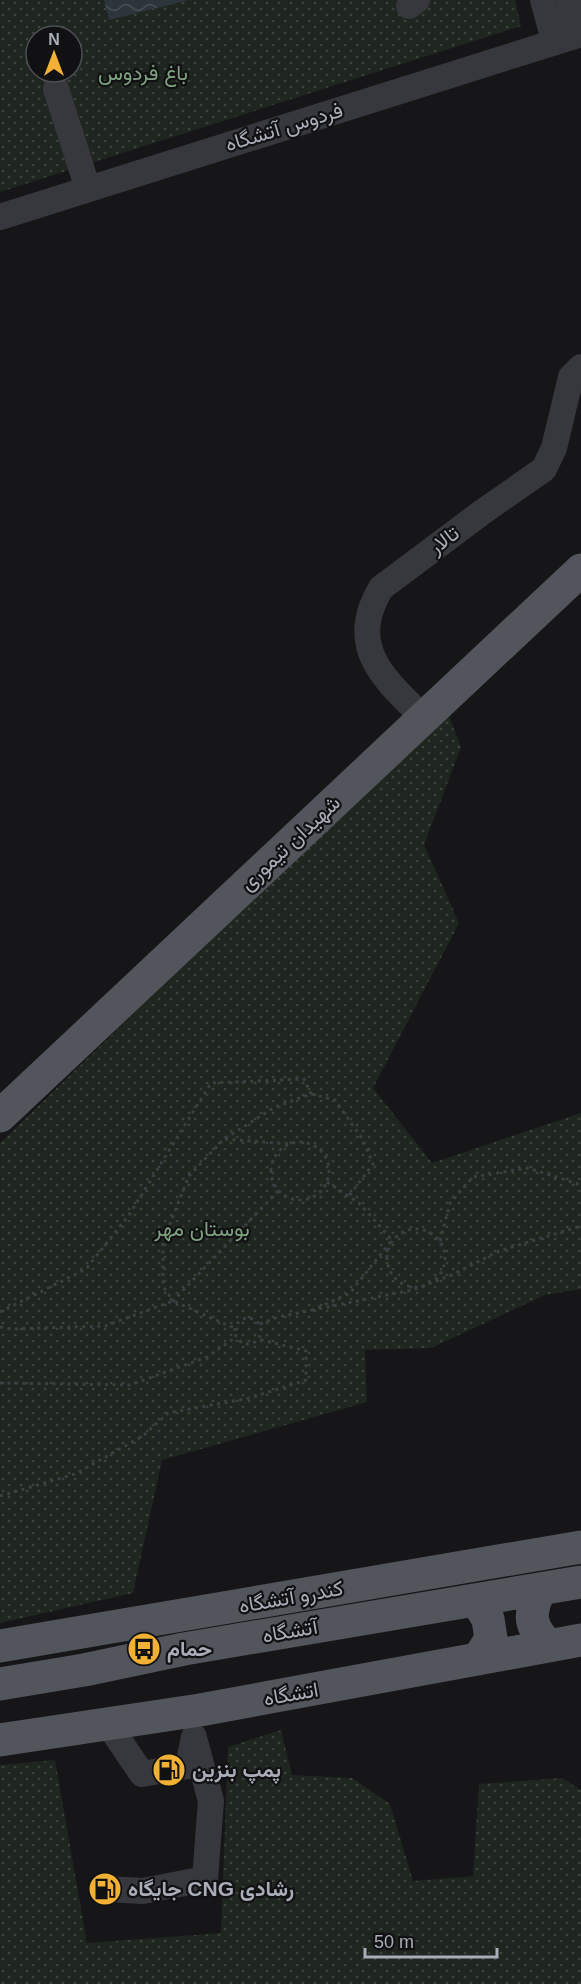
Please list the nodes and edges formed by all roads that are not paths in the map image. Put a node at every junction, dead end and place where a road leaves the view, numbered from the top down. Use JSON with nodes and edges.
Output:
{"nodes":[{"id":1,"x":543,"y":0,"type":"edge"},
{"id":2,"x":570,"y":0,"type":"edge"},
{"id":3,"x":575,"y":36,"type":"edge"},
{"id":4,"x":56,"y":89,"type":"dead end"},
{"id":5,"x":88,"y":189,"type":"junction"},
{"id":6,"x":0,"y":217,"type":"edge"},
{"id":7,"x":581,"y":367,"type":"edge"},
{"id":8,"x":581,"y":570,"type":"edge"},
{"id":9,"x":424,"y":718,"type":"junction"},
{"id":10,"x":0,"y":1116,"type":"edge"},
{"id":11,"x":581,"y":1547,"type":"edge"},
{"id":12,"x":581,"y":1582,"type":"edge"},
{"id":13,"x":540,"y":1589,"type":"junction"},
{"id":14,"x":476,"y":1600,"type":"junction"},
{"id":15,"x":175,"y":1617,"type":"junction"},
{"id":16,"x":281,"y":1633,"type":"junction"},
{"id":17,"x":581,"y":1640,"type":"edge"},
{"id":18,"x":0,"y":1646,"type":"edge"},
{"id":19,"x":549,"y":1646,"type":"junction"},
{"id":20,"x":478,"y":1659,"type":"junction"},
{"id":21,"x":0,"y":1664,"type":"edge"},
{"id":22,"x":84,"y":1670,"type":"junction"},
{"id":23,"x":0,"y":1684,"type":"edge"},
{"id":24,"x":108,"y":1724,"type":"junction"},
{"id":25,"x":197,"y":1724,"type":"junction"},
{"id":26,"x":0,"y":1740,"type":"edge"},
{"id":27,"x":105,"y":1889,"type":"dead end"}],
"edges":[{"from":1,"to":3,"type":"street"},
{"from":2,"to":3,"type":"street"},
{"from":3,"to":5,"type":"street","name":"فردوس آتشگاه"},
{"from":4,"to":5,"type":"street"},
{"from":5,"to":6,"type":"street","name":"فردوس آتشگاه"},
{"from":7,"to":9,"type":"street","name":"تالار"},
{"from":8,"to":9,"type":"main road","name":"شهیدان تیموری"},
{"from":9,"to":10,"type":"main road","name":"شهیدان تیموری"},
{"from":11,"to":15,"type":"main road","name":"کندرو آتشگاه"},
{"from":12,"to":13,"type":"main road","name":"آتشگاه"},
{"from":13,"to":14,"type":"main road","name":"آتشگاه"},
{"from":13,"to":19,"type":"main road"},
{"from":14,"to":16,"type":"main road","name":"آتشگاه"},
{"from":14,"to":20,"type":"main road"},
{"from":15,"to":16,"type":"main road"},
{"from":15,"to":18,"type":"main road","name":"کندرو آتشگاه"},
{"from":16,"to":22,"type":"main road","name":"آتشگاه"},
{"from":17,"to":19,"type":"main road","name":"اتشگاه"},
{"from":19,"to":20,"type":"main road","name":"اتشگاه"},
{"from":20,"to":25,"type":"main road","name":"اتشگاه"},
{"from":21,"to":22,"type":"main road"},
{"from":22,"to":23,"type":"main road","name":"آتشگاه"},
{"from":24,"to":25,"type":"main road","name":"اتشگاه"},
{"from":24,"to":25,"type":"street"},
{"from":24,"to":26,"type":"main road","name":"اتشگاه"},
{"from":25,"to":27,"type":"street"}]}
